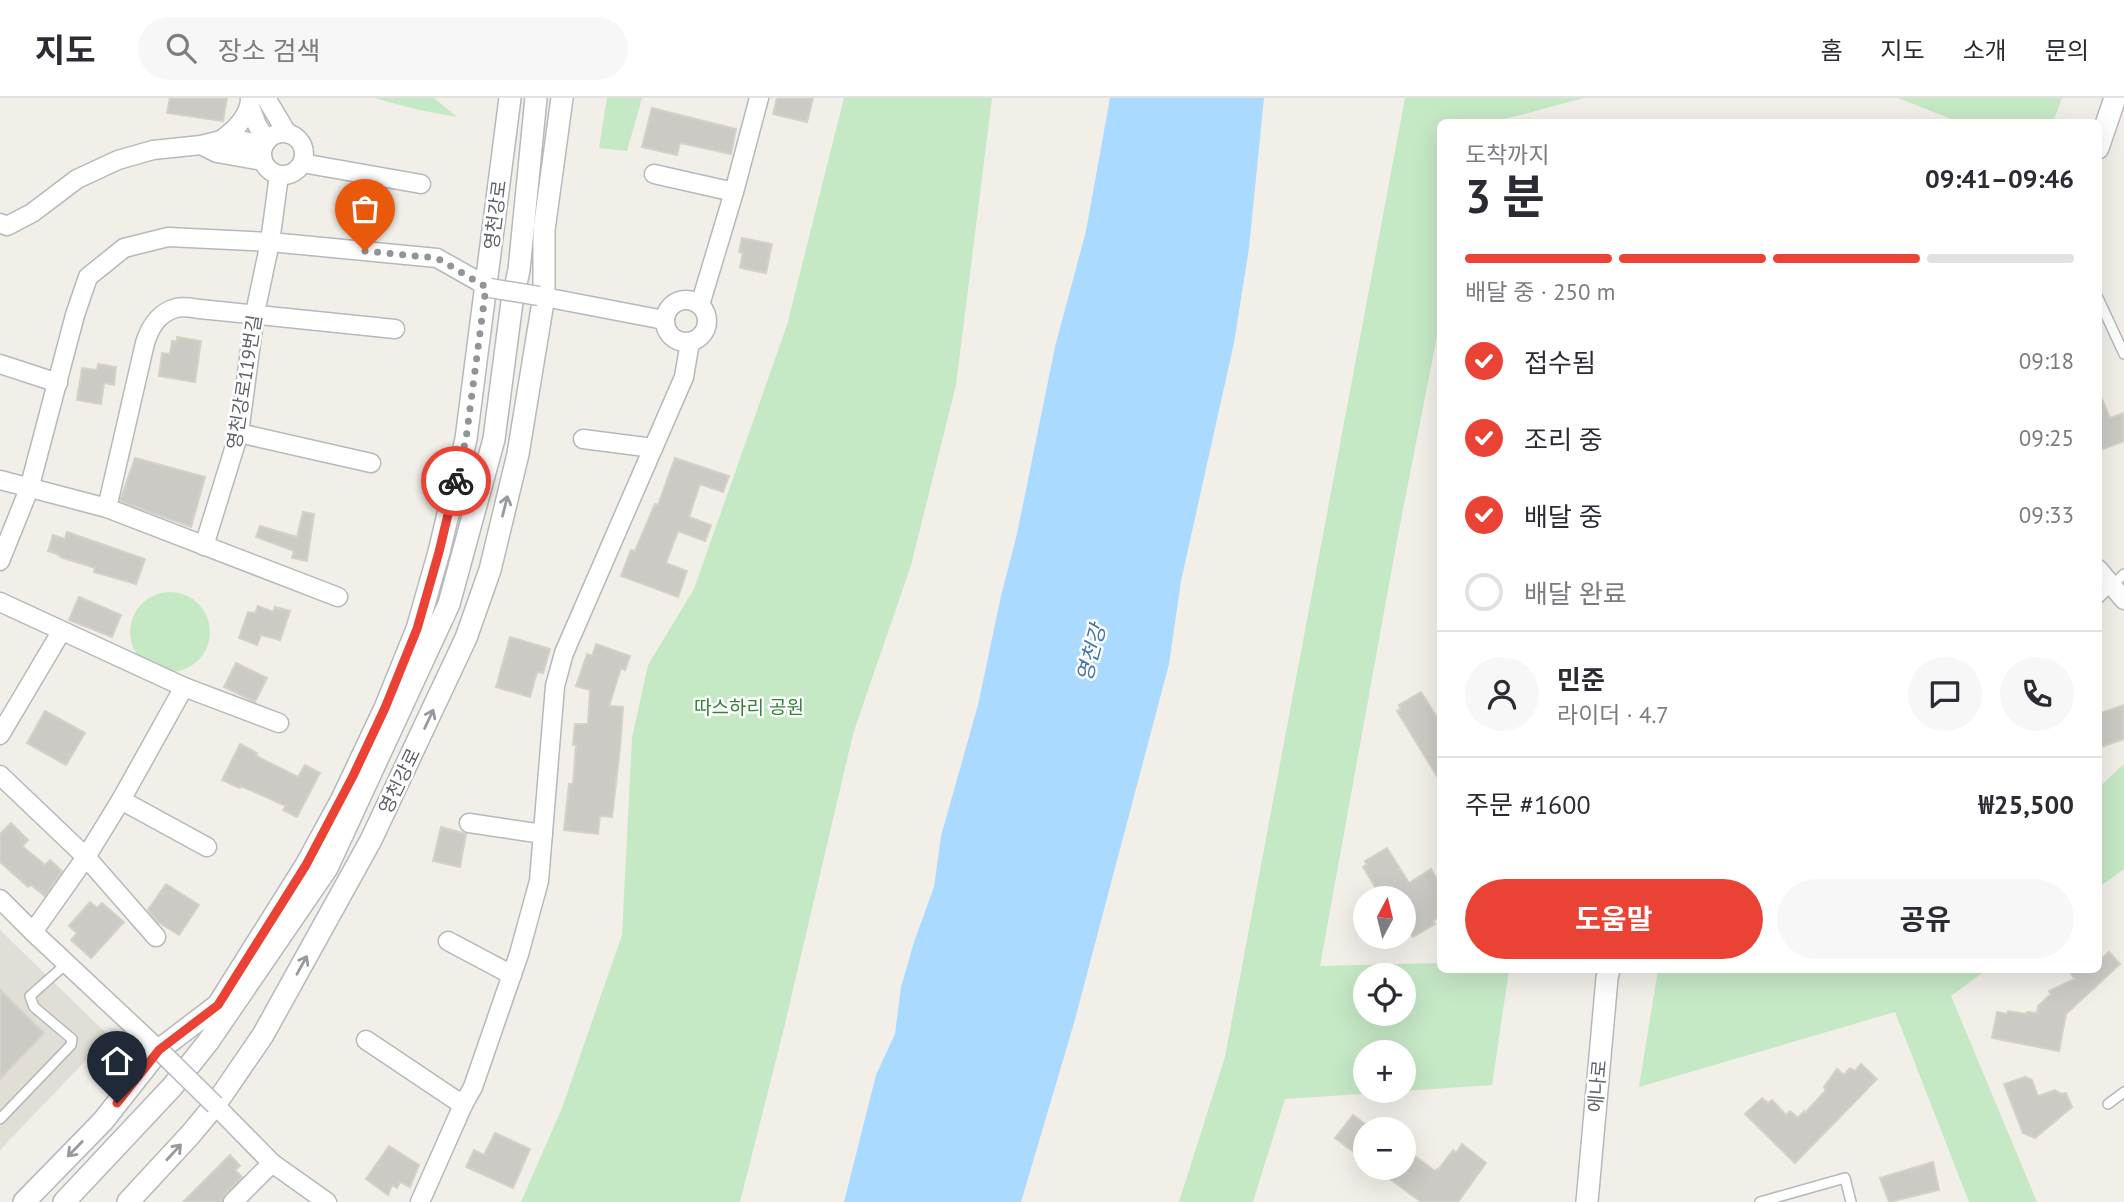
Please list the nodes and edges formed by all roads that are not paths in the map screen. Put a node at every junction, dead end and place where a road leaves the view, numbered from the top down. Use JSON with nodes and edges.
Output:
{"nodes":[{"id":1,"x":510,"y":98,"type":"edge"},
{"id":2,"x":536,"y":98,"type":"edge"},
{"id":3,"x":562,"y":98,"type":"edge"},
{"id":4,"x":759,"y":98,"type":"edge"},
{"id":5,"x":2115,"y":98,"type":"edge"},
{"id":6,"x":256,"y":101,"type":"edge"},
{"id":7,"x":286,"y":133,"type":"junction"},
{"id":8,"x":2102,"y":136,"type":"edge"},
{"id":9,"x":221,"y":140,"type":"junction"},
{"id":10,"x":201,"y":145,"type":"junction"},
{"id":11,"x":265,"y":149,"type":"junction"},
{"id":12,"x":302,"y":163,"type":"junction"},
{"id":13,"x":279,"y":174,"type":"junction"},
{"id":14,"x":654,"y":174,"type":"dead end"},
{"id":15,"x":421,"y":184,"type":"dead end"},
{"id":16,"x":734,"y":192,"type":"junction"},
{"id":17,"x":0,"y":223,"type":"edge"},
{"id":18,"x":270,"y":242,"type":"junction"},
{"id":19,"x":488,"y":288,"type":"junction"},
{"id":20,"x":541,"y":296,"type":"junction"},
{"id":21,"x":700,"y":305,"type":"junction"},
{"id":22,"x":2102,"y":307,"type":"edge"},
{"id":23,"x":255,"y":313,"type":"junction"},
{"id":24,"x":664,"y":320,"type":"junction"},
{"id":25,"x":394,"y":329,"type":"dead end"},
{"id":26,"x":690,"y":342,"type":"junction"},
{"id":27,"x":2124,"y":354,"type":"edge"},
{"id":28,"x":0,"y":364,"type":"edge"},
{"id":29,"x":58,"y":383,"type":"junction"},
{"id":30,"x":239,"y":433,"type":"junction"},
{"id":31,"x":583,"y":439,"type":"dead end"},
{"id":32,"x":653,"y":448,"type":"junction"},
{"id":33,"x":371,"y":463,"type":"dead end"},
{"id":34,"x":0,"y":480,"type":"edge"},
{"id":35,"x":29,"y":489,"type":"junction"},
{"id":36,"x":107,"y":508,"type":"junction"},
{"id":37,"x":204,"y":546,"type":"junction"},
{"id":38,"x":0,"y":561,"type":"edge"},
{"id":39,"x":2102,"y":571,"type":"edge"},
{"id":40,"x":2118,"y":579,"type":"edge"},
{"id":41,"x":2102,"y":594,"type":"edge"},
{"id":42,"x":338,"y":597,"type":"dead end"},
{"id":43,"x":2124,"y":600,"type":"edge"},
{"id":44,"x":0,"y":602,"type":"edge"},
{"id":45,"x":61,"y":632,"type":"junction"},
{"id":46,"x":184,"y":687,"type":"junction"},
{"id":47,"x":279,"y":723,"type":"dead end"},
{"id":48,"x":0,"y":735,"type":"edge"},
{"id":49,"x":0,"y":775,"type":"edge"},
{"id":50,"x":121,"y":800,"type":"junction"},
{"id":51,"x":469,"y":823,"type":"dead end"},
{"id":52,"x":543,"y":834,"type":"junction"},
{"id":53,"x":207,"y":847,"type":"dead end"},
{"id":54,"x":86,"y":857,"type":"junction"},
{"id":55,"x":0,"y":899,"type":"edge"},
{"id":56,"x":33,"y":932,"type":"junction"},
{"id":57,"x":156,"y":937,"type":"dead end"},
{"id":58,"x":448,"y":941,"type":"dead end"},
{"id":59,"x":66,"y":964,"type":"junction"},
{"id":60,"x":1608,"y":973,"type":"edge"},
{"id":61,"x":512,"y":975,"type":"junction"},
{"id":62,"x":366,"y":1040,"type":"dead end"},
{"id":63,"x":159,"y":1050,"type":"junction"},
{"id":64,"x":2124,"y":1092,"type":"edge"},
{"id":65,"x":2108,"y":1104,"type":"dead end"},
{"id":66,"x":215,"y":1105,"type":"junction"},
{"id":67,"x":463,"y":1105,"type":"junction"},
{"id":68,"x":0,"y":1119,"type":"edge"},
{"id":69,"x":272,"y":1163,"type":"junction"},
{"id":70,"x":24,"y":1202,"type":"edge"},
{"id":71,"x":64,"y":1202,"type":"edge"},
{"id":72,"x":128,"y":1202,"type":"edge"},
{"id":73,"x":233,"y":1202,"type":"edge"},
{"id":74,"x":327,"y":1202,"type":"edge"},
{"id":75,"x":420,"y":1202,"type":"edge"},
{"id":76,"x":1587,"y":1202,"type":"edge"},
{"id":77,"x":1760,"y":1202,"type":"edge"},
{"id":78,"x":1852,"y":1202,"type":"edge"}],
"edges":[{"from":1,"to":19,"type":"street","name":"영천강로"},
{"from":2,"to":71,"type":"street","name":"영천강로"},
{"from":3,"to":20,"type":"street","name":"영천강로"},
{"from":4,"to":16,"type":"street"},
{"from":5,"to":8,"type":"street"},
{"from":6,"to":7,"type":"street"},
{"from":6,"to":9,"type":"street"},
{"from":6,"to":11,"type":"street"},
{"from":7,"to":11,"type":"street"},
{"from":7,"to":12,"type":"street"},
{"from":9,"to":10,"type":"street"},
{"from":9,"to":11,"type":"street"},
{"from":10,"to":11,"type":"street"},
{"from":10,"to":17,"type":"street"},
{"from":11,"to":13,"type":"street"},
{"from":12,"to":13,"type":"street"},
{"from":12,"to":15,"type":"street"},
{"from":13,"to":18,"type":"street","name":"영천강로119번길"},
{"from":14,"to":16,"type":"street"},
{"from":16,"to":21,"type":"street"},
{"from":18,"to":19,"type":"street"},
{"from":18,"to":23,"type":"street","name":"영천강로119번길"},
{"from":18,"to":29,"type":"street"},
{"from":19,"to":20,"type":"street","bridge":true},
{"from":19,"to":63,"type":"street","name":"영천강로"},
{"from":20,"to":24,"type":"street"},
{"from":66,"to":20,"type":"street","name":"영천강로","one_way":true},
{"from":21,"to":24,"type":"street"},
{"from":21,"to":26,"type":"street"},
{"from":22,"to":27,"type":"lane"},
{"from":23,"to":25,"type":"street"},
{"from":23,"to":30,"type":"street","name":"영천강로119번길"},
{"from":23,"to":36,"type":"street"},
{"from":24,"to":26,"type":"street"},
{"from":26,"to":32,"type":"street"},
{"from":28,"to":29,"type":"street"},
{"from":29,"to":35,"type":"street"},
{"from":30,"to":33,"type":"street"},
{"from":30,"to":37,"type":"street","name":"영천강로119번길"},
{"from":31,"to":32,"type":"street"},
{"from":32,"to":52,"type":"street"},
{"from":34,"to":35,"type":"street"},
{"from":35,"to":36,"type":"street"},
{"from":35,"to":38,"type":"street"},
{"from":36,"to":37,"type":"street"},
{"from":37,"to":42,"type":"street"},
{"from":39,"to":40,"type":"street"},
{"from":40,"to":41,"type":"lane"},
{"from":40,"to":43,"type":"street"},
{"from":44,"to":45,"type":"street"},
{"from":45,"to":46,"type":"street"},
{"from":45,"to":48,"type":"street"},
{"from":46,"to":47,"type":"street"},
{"from":46,"to":50,"type":"street"},
{"from":49,"to":54,"type":"street"},
{"from":50,"to":53,"type":"street"},
{"from":50,"to":54,"type":"street"},
{"from":51,"to":52,"type":"street"},
{"from":52,"to":61,"type":"street"},
{"from":54,"to":56,"type":"street"},
{"from":54,"to":57,"type":"street"},
{"from":55,"to":56,"type":"street"},
{"from":56,"to":59,"type":"street"},
{"from":58,"to":61,"type":"street"},
{"from":59,"to":63,"type":"street"},
{"from":59,"to":68,"type":"lane"},
{"from":60,"to":76,"type":"street","name":"에나로"},
{"from":61,"to":67,"type":"street"},
{"from":62,"to":67,"type":"street"},
{"from":63,"to":66,"type":"street","bridge":true},
{"from":63,"to":70,"type":"street","name":"영천강로","one_way":true},
{"from":64,"to":65,"type":"lane"},
{"from":66,"to":69,"type":"street"},
{"from":72,"to":66,"type":"street","name":"영천강로","one_way":true},
{"from":67,"to":75,"type":"street"},
{"from":69,"to":73,"type":"street"},
{"from":69,"to":74,"type":"street"},
{"from":77,"to":78,"type":"lane"}]}
